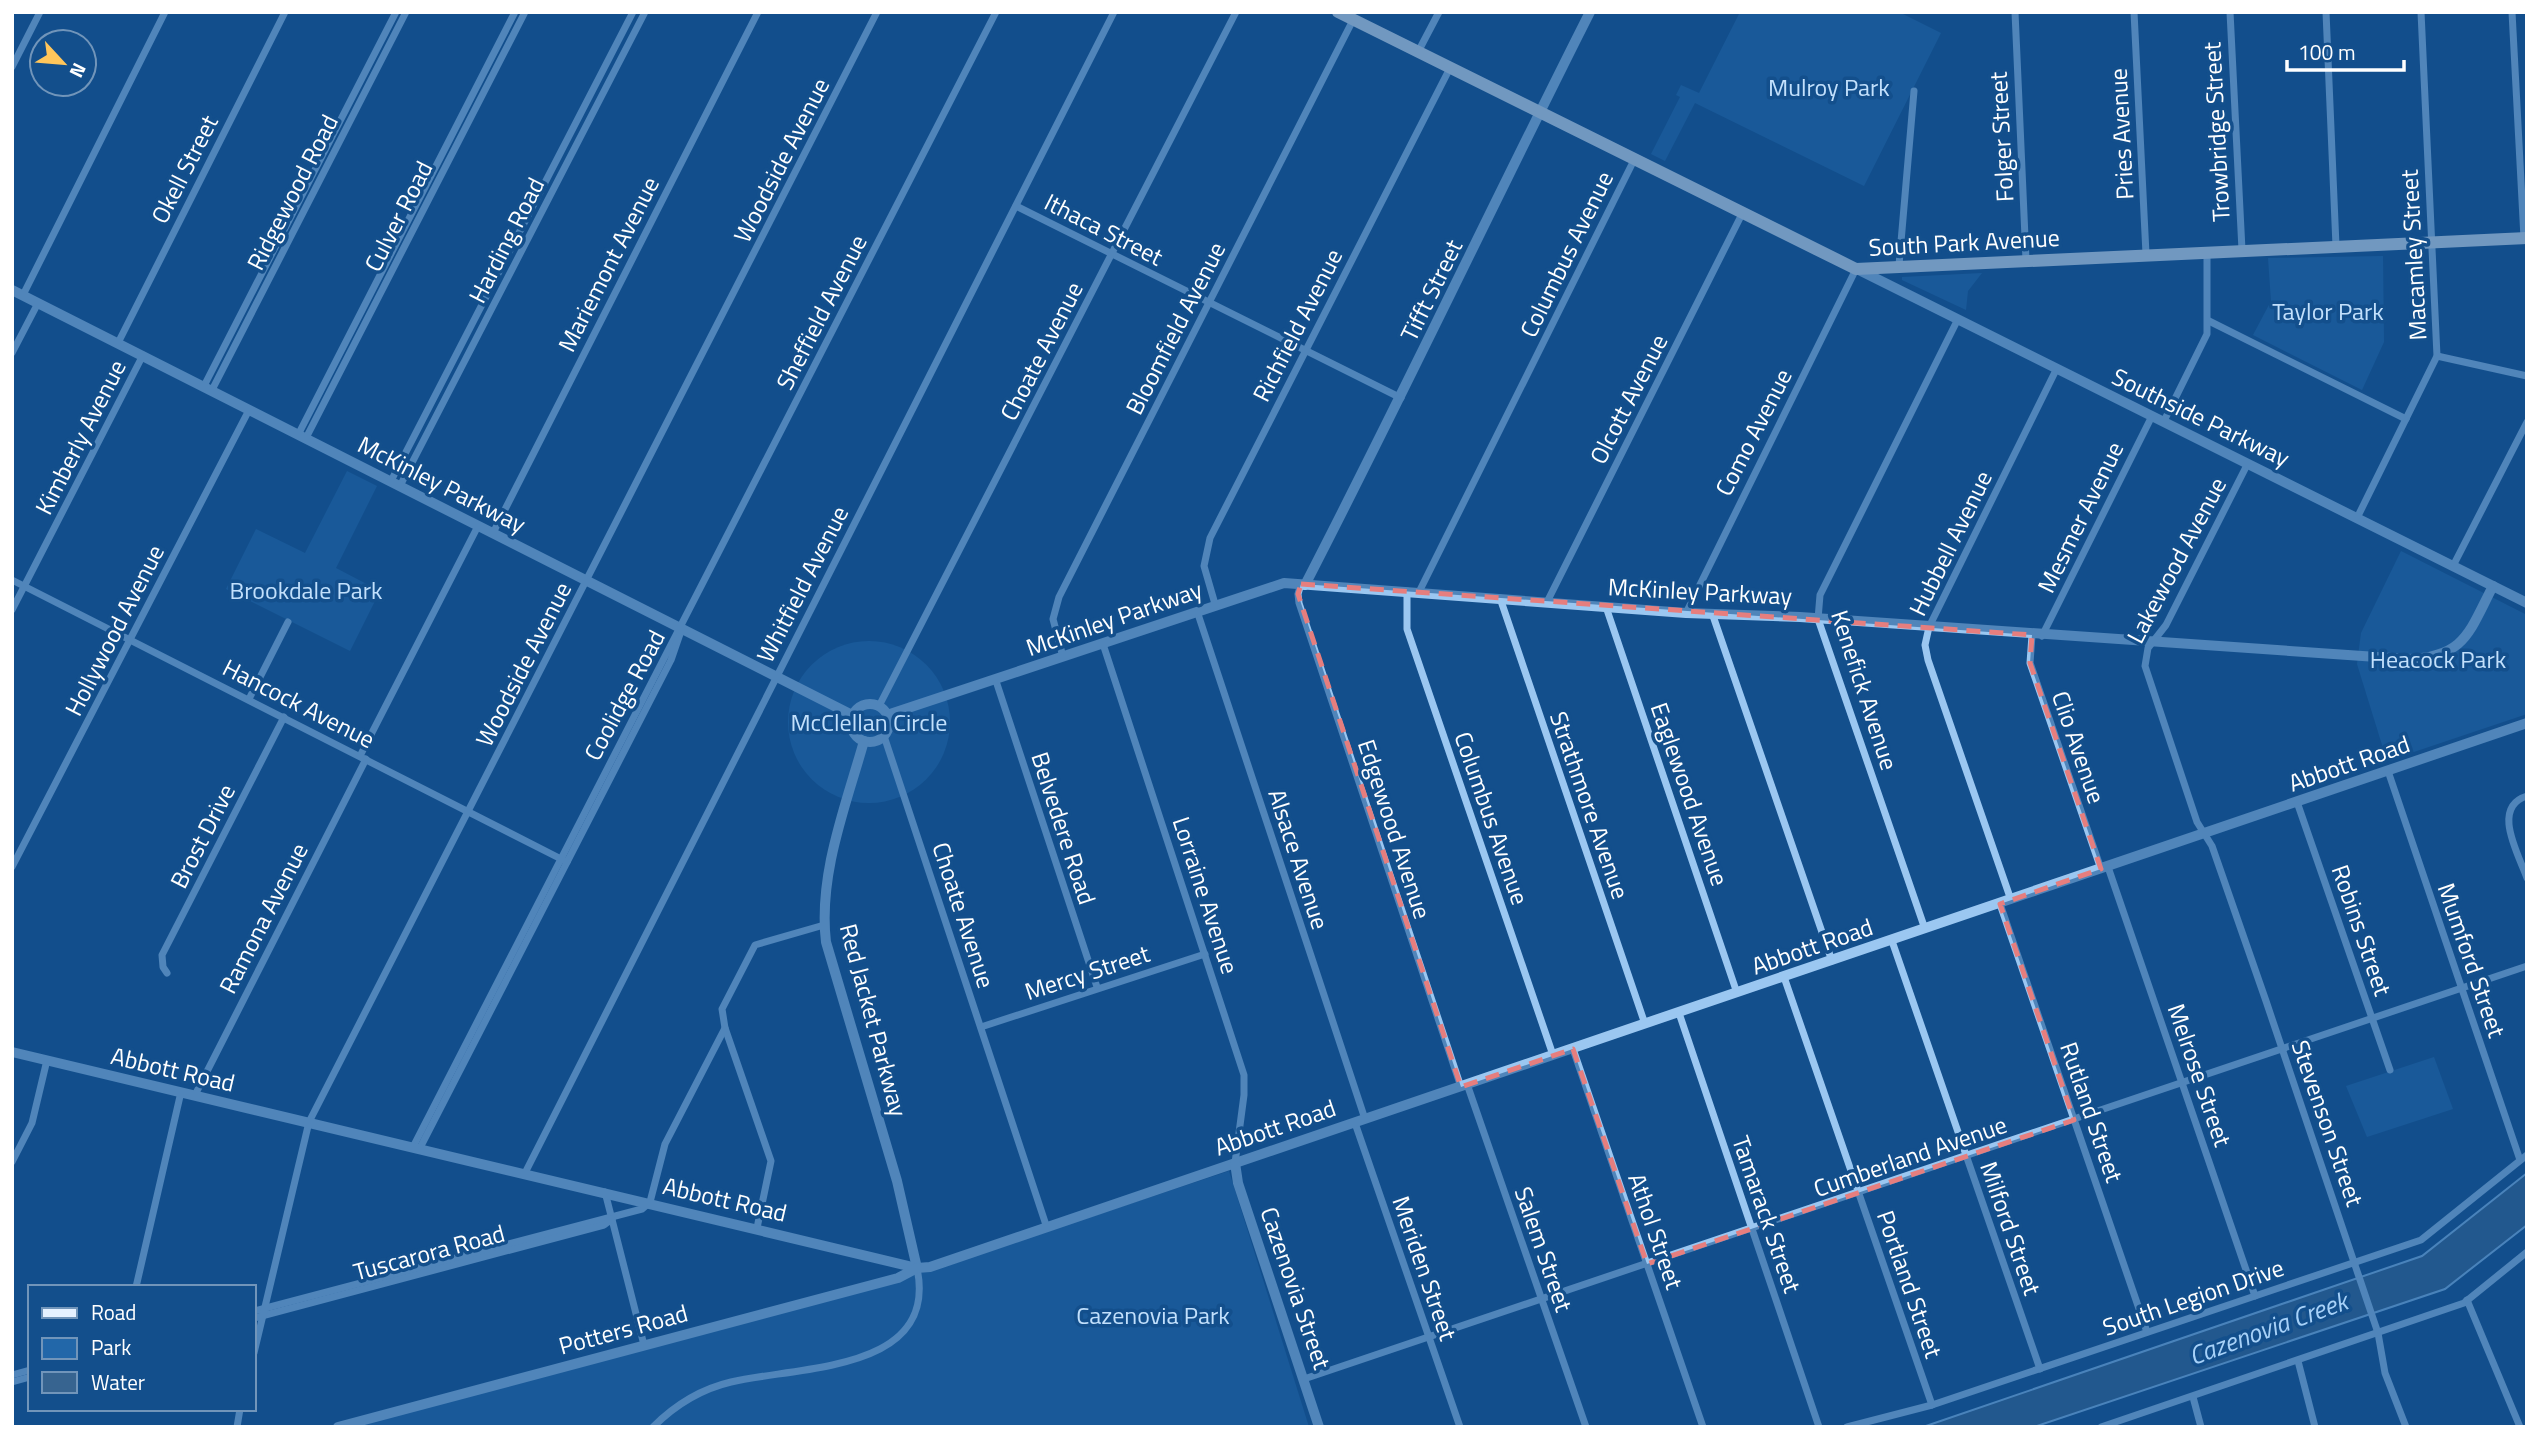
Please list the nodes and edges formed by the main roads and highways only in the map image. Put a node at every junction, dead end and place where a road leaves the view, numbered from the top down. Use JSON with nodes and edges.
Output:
{"nodes":[{"id":1,"x":1338,"y":12,"type":"edge"},
{"id":2,"x":2525,"y":238,"type":"edge"}],
"edges":[{"from":1,"to":2,"type":"main road","name":"South Park Avenue"}]}
